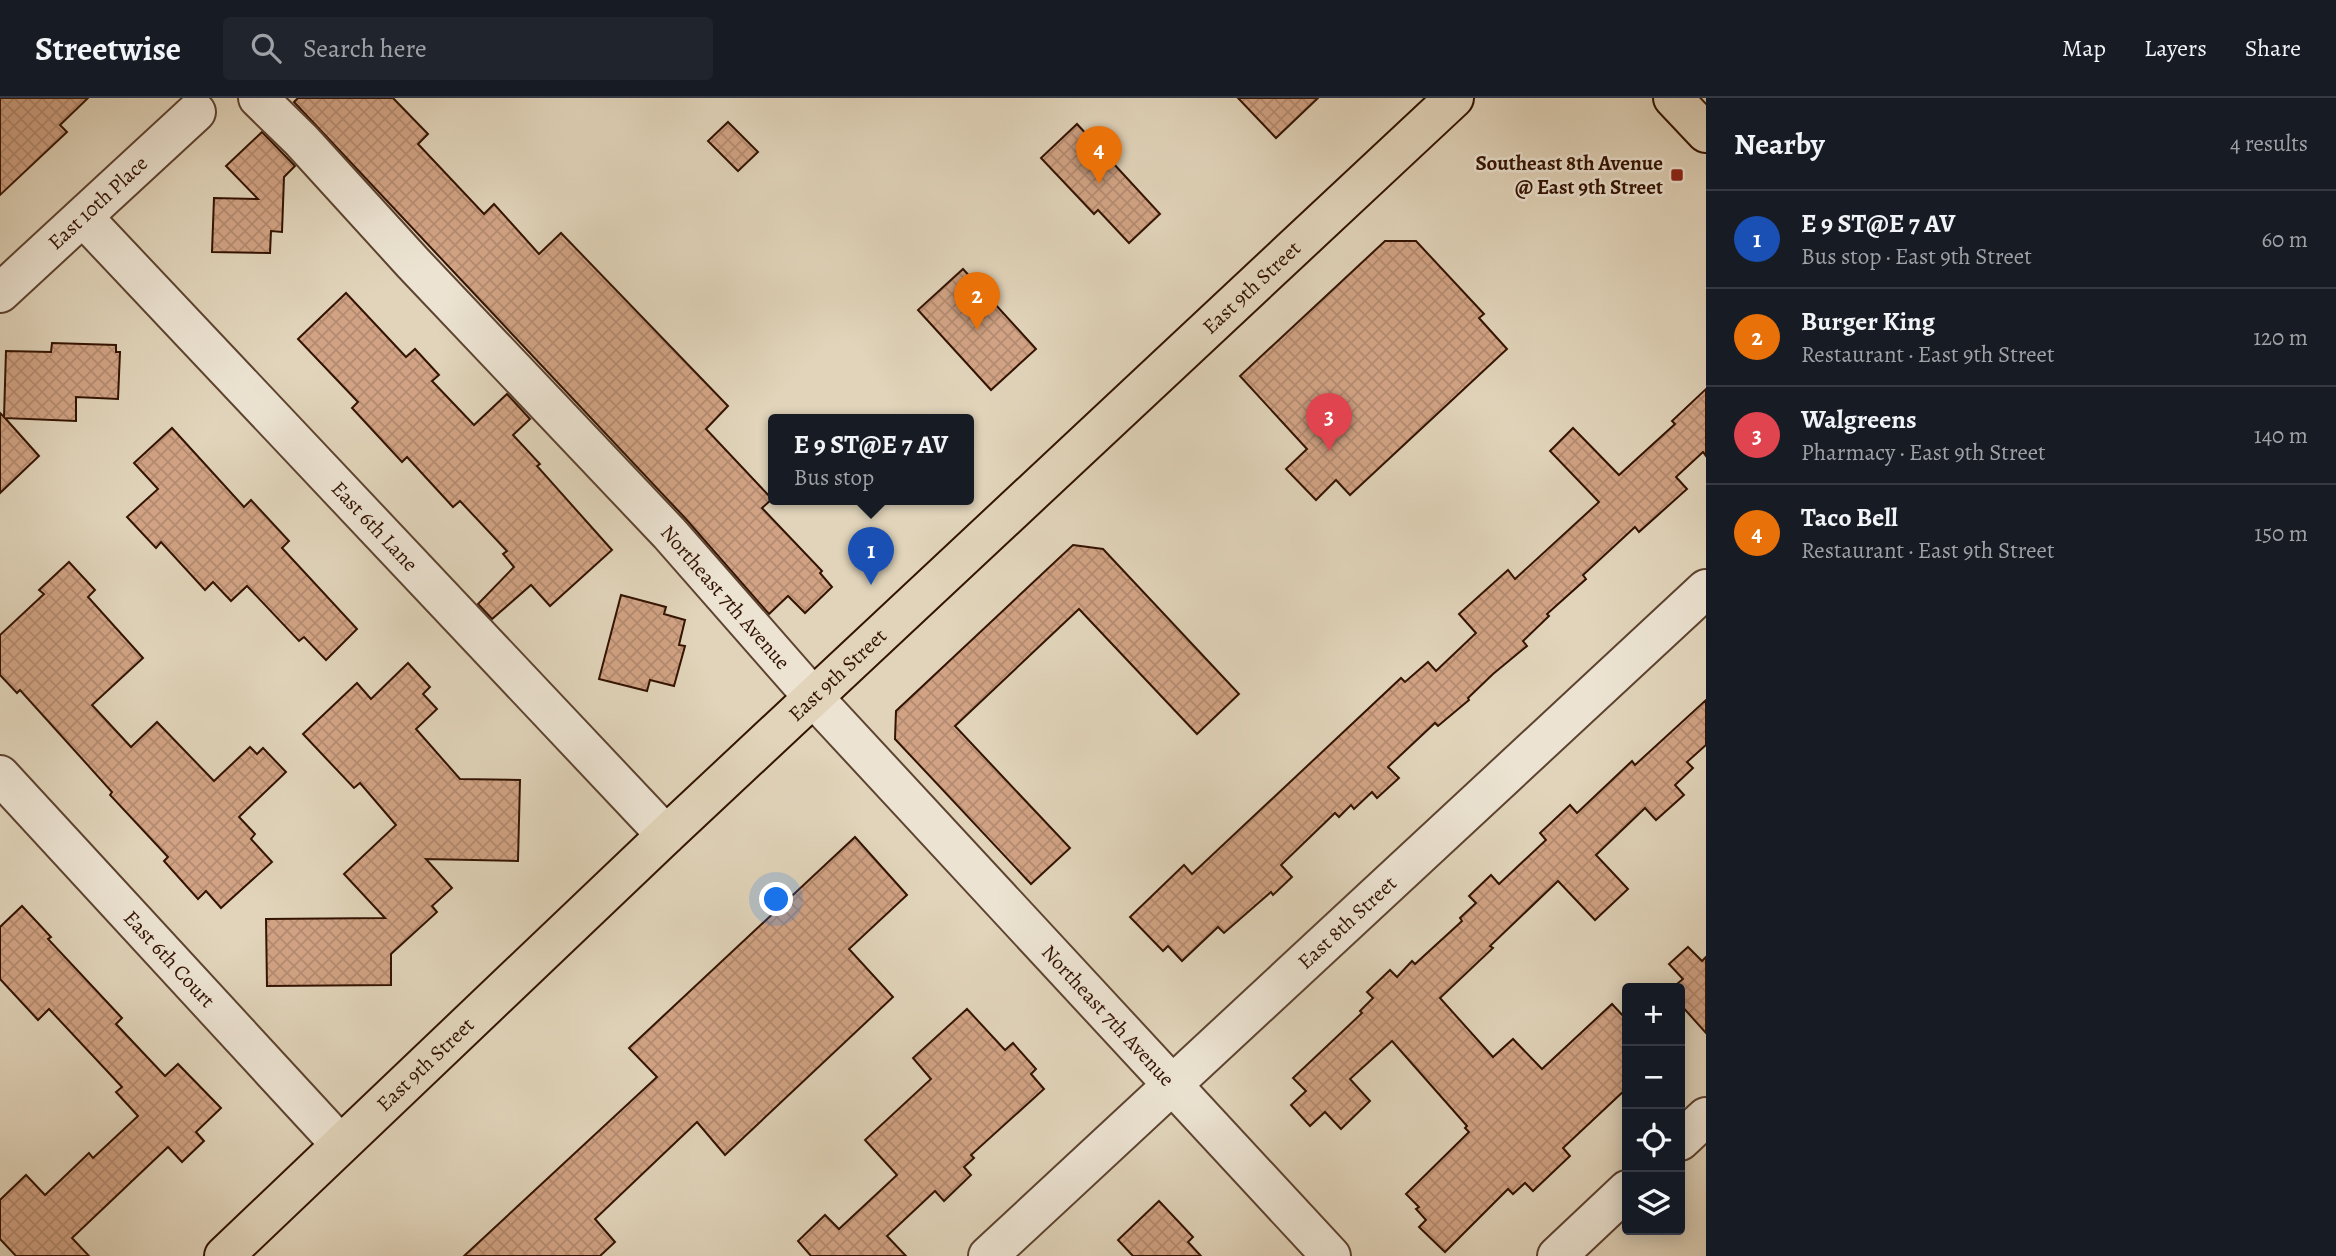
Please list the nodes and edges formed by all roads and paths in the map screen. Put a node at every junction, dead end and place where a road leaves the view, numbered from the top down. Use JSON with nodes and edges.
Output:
{"nodes":[{"id":1,"x":258,"y":98,"type":"edge"},
{"id":2,"x":1454,"y":98,"type":"edge"},
{"id":3,"x":1673,"y":98,"type":"edge"},
{"id":4,"x":196,"y":112,"type":"dead end"},
{"id":5,"x":1706,"y":133,"type":"edge"},
{"id":6,"x":83,"y":217,"type":"junction"},
{"id":7,"x":0,"y":293,"type":"edge"},
{"id":8,"x":1706,"y":589,"type":"edge"},
{"id":9,"x":813,"y":697,"type":"junction"},
{"id":10,"x":0,"y":775,"type":"edge"},
{"id":11,"x":666,"y":835,"type":"junction"},
{"id":12,"x":1172,"y":1087,"type":"junction"},
{"id":13,"x":1706,"y":1117,"type":"edge"},
{"id":14,"x":1685,"y":1137,"type":"edge"},
{"id":15,"x":340,"y":1144,"type":"junction"},
{"id":16,"x":1622,"y":1195,"type":"edge"},
{"id":17,"x":224,"y":1256,"type":"edge"},
{"id":18,"x":988,"y":1256,"type":"edge"},
{"id":19,"x":1331,"y":1256,"type":"edge"},
{"id":20,"x":1557,"y":1256,"type":"edge"}],
"edges":[{"from":1,"to":9,"type":"street","name":"Northeast 7th Avenue"},
{"from":2,"to":9,"type":"main road","name":"East 9th Street"},
{"from":3,"to":5,"type":"main road"},
{"from":4,"to":6,"type":"street","name":"East 10th Place"},
{"from":6,"to":7,"type":"street","name":"East 10th Place"},
{"from":6,"to":11,"type":"street","name":"East 6th Lane"},
{"from":8,"to":12,"type":"street","name":"East 8th Street"},
{"from":9,"to":11,"type":"main road","name":"East 9th Street"},
{"from":9,"to":12,"type":"street","name":"Northeast 7th Avenue"},
{"from":10,"to":15,"type":"street","name":"East 6th Court"},
{"from":11,"to":15,"type":"main road","name":"East 9th Street"},
{"from":12,"to":18,"type":"street","name":"East 8th Street"},
{"from":12,"to":19,"type":"street","name":"Northeast 7th Avenue"},
{"from":13,"to":14,"type":"street"},
{"from":15,"to":17,"type":"main road","name":"East 9th Street"},
{"from":16,"to":20,"type":"street"}]}
